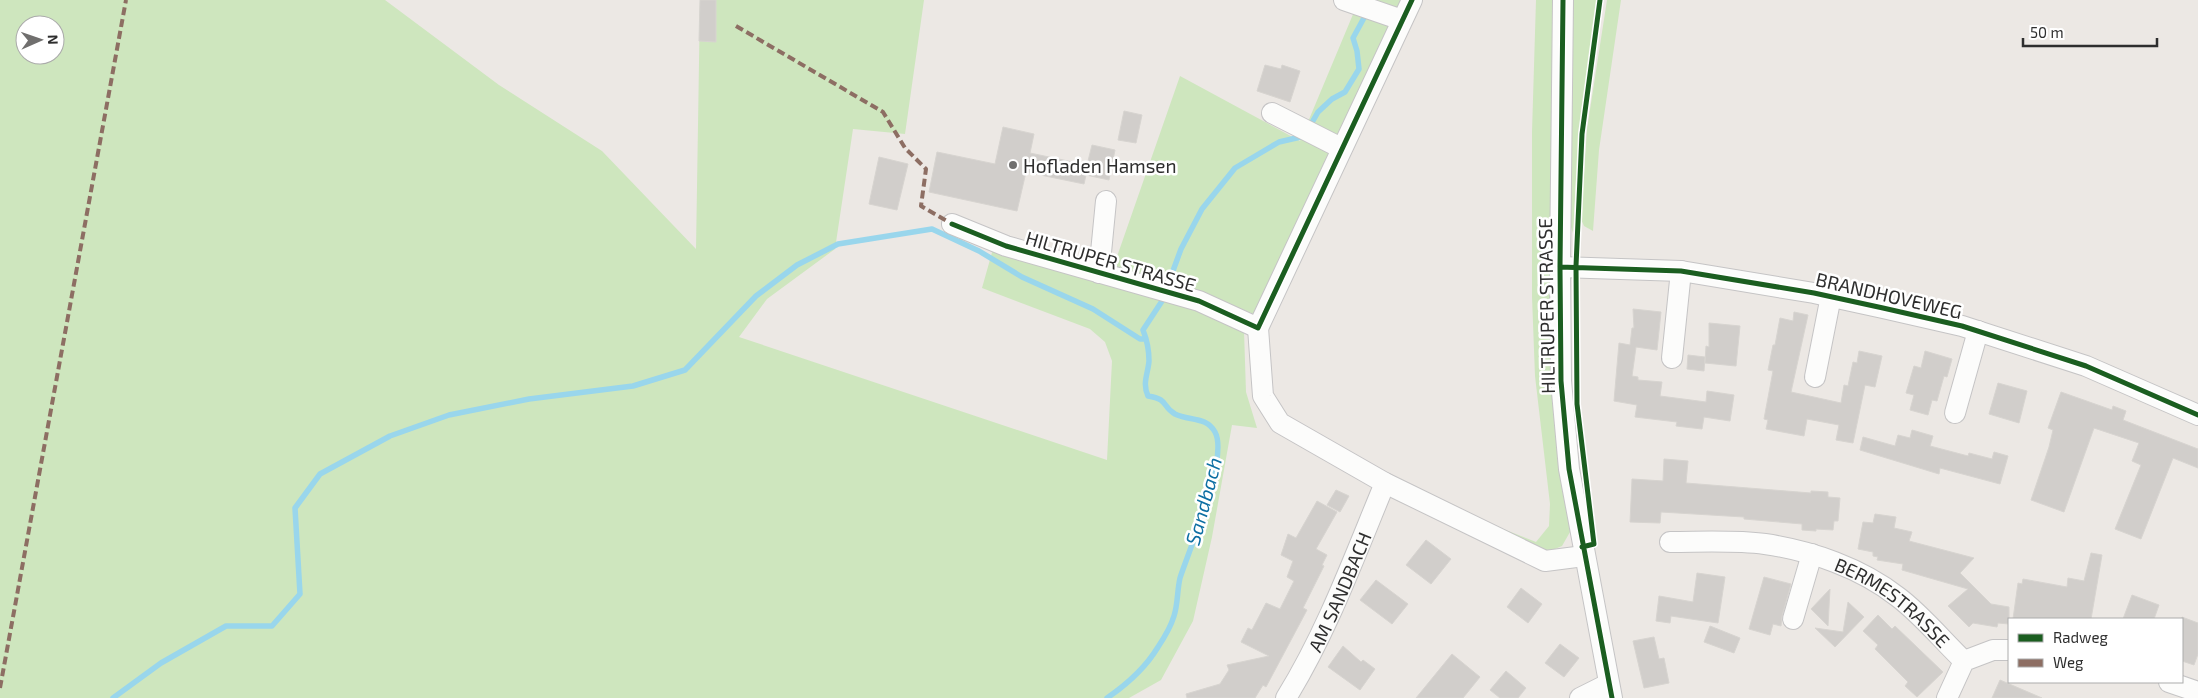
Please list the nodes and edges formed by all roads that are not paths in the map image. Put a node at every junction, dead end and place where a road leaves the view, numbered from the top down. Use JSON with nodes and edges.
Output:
{"nodes":[{"id":1,"x":1344,"y":0,"type":"edge"},
{"id":2,"x":1412,"y":0,"type":"edge"},
{"id":3,"x":1563,"y":0,"type":"edge"},
{"id":4,"x":1402,"y":20,"type":"junction"},
{"id":5,"x":1272,"y":113,"type":"dead end"},
{"id":6,"x":1341,"y":148,"type":"junction"},
{"id":7,"x":1106,"y":201,"type":"dead end"},
{"id":8,"x":952,"y":224,"type":"dead end"},
{"id":9,"x":1560,"y":267,"type":"junction"},
{"id":10,"x":1681,"y":271,"type":"junction"},
{"id":11,"x":1099,"y":273,"type":"junction"},
{"id":12,"x":1831,"y":296,"type":"junction"},
{"id":13,"x":1258,"y":328,"type":"junction"},
{"id":14,"x":1978,"y":331,"type":"junction"},
{"id":15,"x":1672,"y":358,"type":"dead end"},
{"id":16,"x":1815,"y":377,"type":"dead end"},
{"id":17,"x":1955,"y":413,"type":"dead end"},
{"id":18,"x":2198,"y":415,"type":"edge"},
{"id":19,"x":1386,"y":483,"type":"junction"},
{"id":20,"x":1670,"y":542,"type":"dead end"},
{"id":21,"x":1812,"y":554,"type":"junction"},
{"id":22,"x":1584,"y":556,"type":"junction"},
{"id":23,"x":1792,"y":619,"type":"dead end"},
{"id":24,"x":2008,"y":650,"type":"edge"},
{"id":25,"x":1964,"y":661,"type":"junction"},
{"id":26,"x":2172,"y":683,"type":"edge"},
{"id":27,"x":1610,"y":691,"type":"edge"},
{"id":28,"x":2198,"y":692,"type":"edge"},
{"id":29,"x":1286,"y":698,"type":"edge"},
{"id":30,"x":1580,"y":698,"type":"edge"},
{"id":31,"x":1947,"y":698,"type":"edge"}],
"edges":[{"from":1,"to":4,"type":"street"},
{"from":2,"to":4,"type":"street"},
{"from":3,"to":9,"type":"street","name":"HILTRUPER STRASSE"},
{"from":4,"to":6,"type":"street"},
{"from":5,"to":6,"type":"street"},
{"from":6,"to":13,"type":"street"},
{"from":7,"to":11,"type":"street","name":"HILTRUPER STRASSE"},
{"from":8,"to":11,"type":"street","name":"HILTRUPER STRASSE"},
{"from":9,"to":10,"type":"street","name":"BRANDHOVEWEG"},
{"from":9,"to":22,"type":"street","name":"HILTRUPER STRASSE"},
{"from":10,"to":12,"type":"street","name":"BRANDHOVEWEG"},
{"from":10,"to":15,"type":"street"},
{"from":11,"to":13,"type":"street","name":"HILTRUPER STRASSE"},
{"from":12,"to":14,"type":"street","name":"BRANDHOVEWEG"},
{"from":12,"to":16,"type":"street","name":"BRANDHOVEWEG"},
{"from":13,"to":19,"type":"street"},
{"from":14,"to":17,"type":"street","name":"BRANDHOVEWEG"},
{"from":14,"to":18,"type":"street","name":"BRANDHOVEWEG"},
{"from":19,"to":22,"type":"street"},
{"from":19,"to":29,"type":"street","name":"AM SANDBACH"},
{"from":20,"to":21,"type":"street","name":"BERMESTRASSE"},
{"from":21,"to":23,"type":"street","name":"BERMESTRASSE"},
{"from":21,"to":25,"type":"street","name":"BERMESTRASSE"},
{"from":22,"to":27,"type":"street","name":"HILTRUPER STRASSE"},
{"from":24,"to":25,"type":"street","name":"BERMESTRASSE"},
{"from":25,"to":31,"type":"street","name":"BERMESTRASSE"},
{"from":26,"to":28,"type":"street"},
{"from":27,"to":30,"type":"street"}]}
